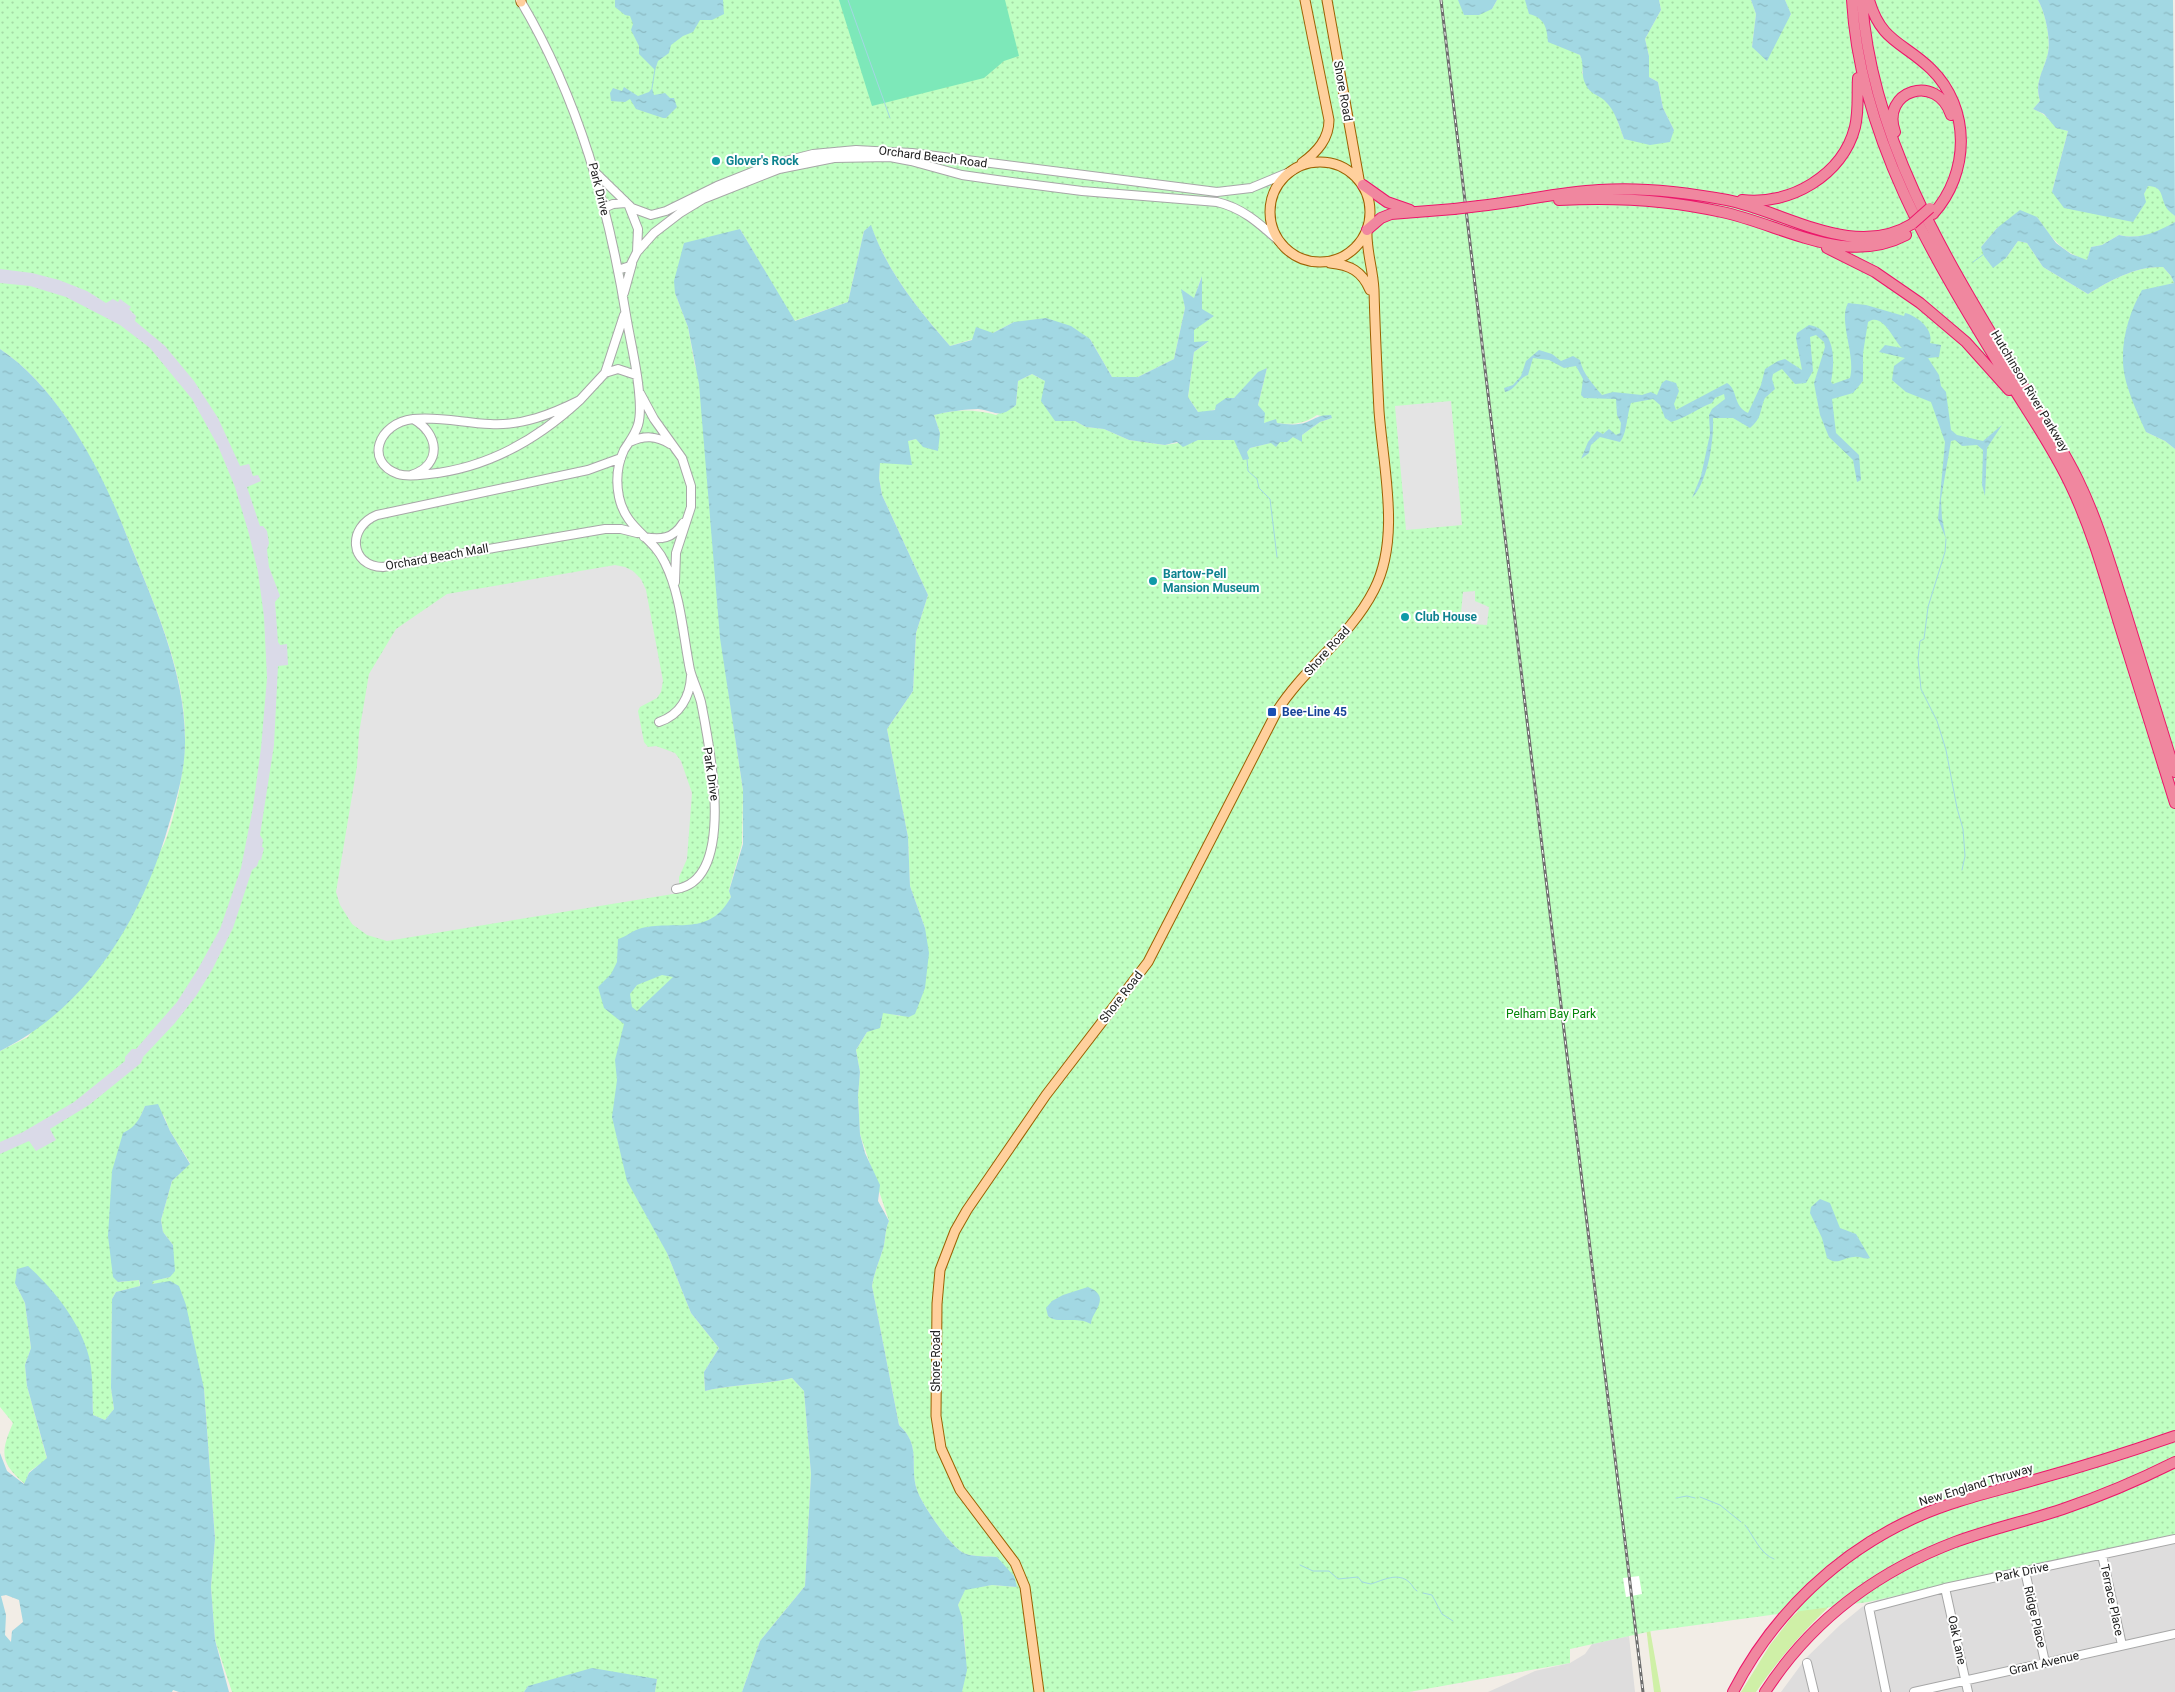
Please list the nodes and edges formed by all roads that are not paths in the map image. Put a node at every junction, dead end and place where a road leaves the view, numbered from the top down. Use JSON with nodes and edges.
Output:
{"nodes":[{"id":1,"x":521,"y":0,"type":"edge"},
{"id":2,"x":1305,"y":0,"type":"edge"},
{"id":3,"x":1327,"y":0,"type":"edge"},
{"id":4,"x":1852,"y":0,"type":"edge"},
{"id":5,"x":1862,"y":0,"type":"edge"},
{"id":6,"x":1869,"y":0,"type":"edge"},
{"id":7,"x":1859,"y":59,"type":"junction"},
{"id":8,"x":1903,"y":167,"type":"junction"},
{"id":9,"x":1294,"y":169,"type":"junction"},
{"id":10,"x":596,"y":173,"type":"junction"},
{"id":11,"x":1361,"y":183,"type":"junction"},
{"id":12,"x":1717,"y":198,"type":"junction"},
{"id":13,"x":1523,"y":201,"type":"junction"},
{"id":14,"x":627,"y":204,"type":"junction"},
{"id":15,"x":604,"y":208,"type":"junction"},
{"id":16,"x":1420,"y":211,"type":"junction"},
{"id":17,"x":1932,"y":211,"type":"junction"},
{"id":18,"x":1913,"y":227,"type":"junction"},
{"id":19,"x":1367,"y":230,"type":"junction"},
{"id":20,"x":1280,"y":241,"type":"junction"},
{"id":21,"x":1820,"y":243,"type":"junction"},
{"id":22,"x":636,"y":252,"type":"junction"},
{"id":23,"x":1320,"y":262,"type":"junction"},
{"id":24,"x":632,"y":264,"type":"junction"},
{"id":25,"x":618,"y":270,"type":"junction"},
{"id":26,"x":623,"y":296,"type":"junction"},
{"id":27,"x":1373,"y":298,"type":"junction"},
{"id":28,"x":626,"y":311,"type":"junction"},
{"id":29,"x":604,"y":373,"type":"junction"},
{"id":30,"x":636,"y":375,"type":"junction"},
{"id":31,"x":639,"y":391,"type":"junction"},
{"id":32,"x":580,"y":400,"type":"junction"},
{"id":33,"x":2027,"y":409,"type":"junction"},
{"id":34,"x":412,"y":419,"type":"junction"},
{"id":35,"x":630,"y":442,"type":"junction"},
{"id":36,"x":675,"y":447,"type":"junction"},
{"id":37,"x":621,"y":458,"type":"junction"},
{"id":38,"x":411,"y":475,"type":"junction"},
{"id":39,"x":689,"y":513,"type":"junction"},
{"id":40,"x":641,"y":535,"type":"junction"},
{"id":41,"x":675,"y":590,"type":"junction"},
{"id":42,"x":691,"y":674,"type":"junction"},
{"id":43,"x":660,"y":722,"type":"dead end"},
{"id":44,"x":2175,"y":772,"type":"edge"},
{"id":45,"x":2175,"y":803,"type":"edge"},
{"id":46,"x":676,"y":889,"type":"dead end"},
{"id":47,"x":2175,"y":1436,"type":"edge"},
{"id":48,"x":2175,"y":1462,"type":"edge"},
{"id":49,"x":2175,"y":1539,"type":"edge"},
{"id":50,"x":2102,"y":1555,"type":"junction"},
{"id":51,"x":2025,"y":1571,"type":"junction"},
{"id":52,"x":1946,"y":1588,"type":"junction"},
{"id":53,"x":2175,"y":1634,"type":"edge"},
{"id":54,"x":2122,"y":1645,"type":"junction"},
{"id":55,"x":2045,"y":1662,"type":"junction"},
{"id":56,"x":1807,"y":1663,"type":"dead end"},
{"id":57,"x":1965,"y":1680,"type":"junction"},
{"id":58,"x":1039,"y":1692,"type":"edge"},
{"id":59,"x":1733,"y":1692,"type":"edge"},
{"id":60,"x":1765,"y":1692,"type":"edge"},
{"id":61,"x":1814,"y":1692,"type":"edge"},
{"id":62,"x":1886,"y":1692,"type":"edge"},
{"id":63,"x":1914,"y":1692,"type":"edge"},
{"id":64,"x":1968,"y":1692,"type":"edge"}],
"edges":[{"from":1,"to":10,"type":"street","name":"Park Drive"},
{"from":2,"to":9,"type":"main road","name":"Shore Road"},
{"from":3,"to":11,"type":"main road","name":"Shore Road"},
{"from":4,"to":7,"type":"highway","name":"Hutchinson River Parkway"},
{"from":5,"to":8,"type":"highway","name":"Hutchinson River Parkway"},
{"from":6,"to":17,"type":"highway"},
{"from":7,"to":12,"type":"highway"},
{"from":7,"to":33,"type":"highway","name":"Hutchinson River Parkway"},
{"from":8,"to":17,"type":"highway"},
{"from":8,"to":44,"type":"highway","name":"Hutchinson River Parkway"},
{"from":9,"to":11,"type":"main road"},
{"from":9,"to":14,"type":"street","name":"Orchard Beach Road"},
{"from":9,"to":20,"type":"main road"},
{"from":10,"to":14,"type":"street","name":"Orchard Beach Road"},
{"from":10,"to":15,"type":"street","name":"Park Drive"},
{"from":11,"to":16,"type":"highway"},
{"from":11,"to":19,"type":"main road"},
{"from":12,"to":13,"type":"highway"},
{"from":12,"to":18,"type":"highway"},
{"from":13,"to":16,"type":"highway","bridge":true},
{"from":13,"to":21,"type":"highway"},
{"from":14,"to":15,"type":"street"},
{"from":14,"to":22,"type":"street"},
{"from":15,"to":25,"type":"street","name":"Park Drive"},
{"from":16,"to":19,"type":"highway"},
{"from":17,"to":18,"type":"highway"},
{"from":18,"to":21,"type":"highway"},
{"from":19,"to":23,"type":"main road"},
{"from":19,"to":27,"type":"main road","name":"Shore Road"},
{"from":20,"to":22,"type":"street","name":"Orchard Beach Road"},
{"from":20,"to":23,"type":"main road"},
{"from":21,"to":33,"type":"highway"},
{"from":22,"to":24,"type":"street","name":"Orchard Beach Road"},
{"from":23,"to":27,"type":"main road","name":"Shore Road"},
{"from":24,"to":25,"type":"street"},
{"from":24,"to":26,"type":"street","name":"Orchard Beach Road"},
{"from":25,"to":26,"type":"street","name":"Park Drive"},
{"from":26,"to":28,"type":"street","name":"Park Drive"},
{"from":27,"to":58,"type":"main road","name":"Shore Road"},
{"from":28,"to":29,"type":"street"},
{"from":28,"to":30,"type":"street","name":"Park Drive"},
{"from":29,"to":30,"type":"street"},
{"from":29,"to":32,"type":"street"},
{"from":30,"to":31,"type":"street","name":"Park Drive"},
{"from":31,"to":35,"type":"street","name":"Park Drive"},
{"from":31,"to":36,"type":"street","name":"Park Drive"},
{"from":32,"to":34,"type":"street"},
{"from":32,"to":38,"type":"street"},
{"from":33,"to":45,"type":"highway","name":"Hutchinson River Parkway"},
{"from":34,"to":38,"type":"street"},
{"from":34,"to":38,"type":"street"},
{"from":35,"to":36,"type":"street"},
{"from":35,"to":37,"type":"street","name":"Park Drive"},
{"from":36,"to":39,"type":"street","name":"Park Drive"},
{"from":37,"to":40,"type":"street","name":"Park Drive"},
{"from":37,"to":40,"type":"street","name":"Orchard Beach Mall"},
{"from":39,"to":40,"type":"street"},
{"from":39,"to":41,"type":"street","name":"Park Drive"},
{"from":40,"to":41,"type":"street","name":"Park Drive"},
{"from":41,"to":42,"type":"street","name":"Park Drive"},
{"from":42,"to":43,"type":"street","name":"Park Drive"},
{"from":42,"to":46,"type":"street","name":"Park Drive"},
{"from":47,"to":59,"type":"highway","name":"New England Thruway"},
{"from":48,"to":60,"type":"highway"},
{"from":49,"to":50,"type":"street","name":"Park Drive"},
{"from":50,"to":51,"type":"street","name":"Park Drive"},
{"from":50,"to":54,"type":"street","name":"Terrace Place"},
{"from":51,"to":52,"type":"street","name":"Park Drive"},
{"from":51,"to":55,"type":"street","name":"Ridge Place"},
{"from":52,"to":57,"type":"street","name":"Oak Lane"},
{"from":52,"to":62,"type":"street","name":"Park Drive"},
{"from":53,"to":54,"type":"street","name":"Grant Avenue"},
{"from":54,"to":55,"type":"street","name":"Grant Avenue"},
{"from":55,"to":57,"type":"street","name":"Grant Avenue"},
{"from":56,"to":61,"type":"street"},
{"from":57,"to":63,"type":"street","name":"Grant Avenue"},
{"from":57,"to":64,"type":"street","name":"Oak Lane"}]}
